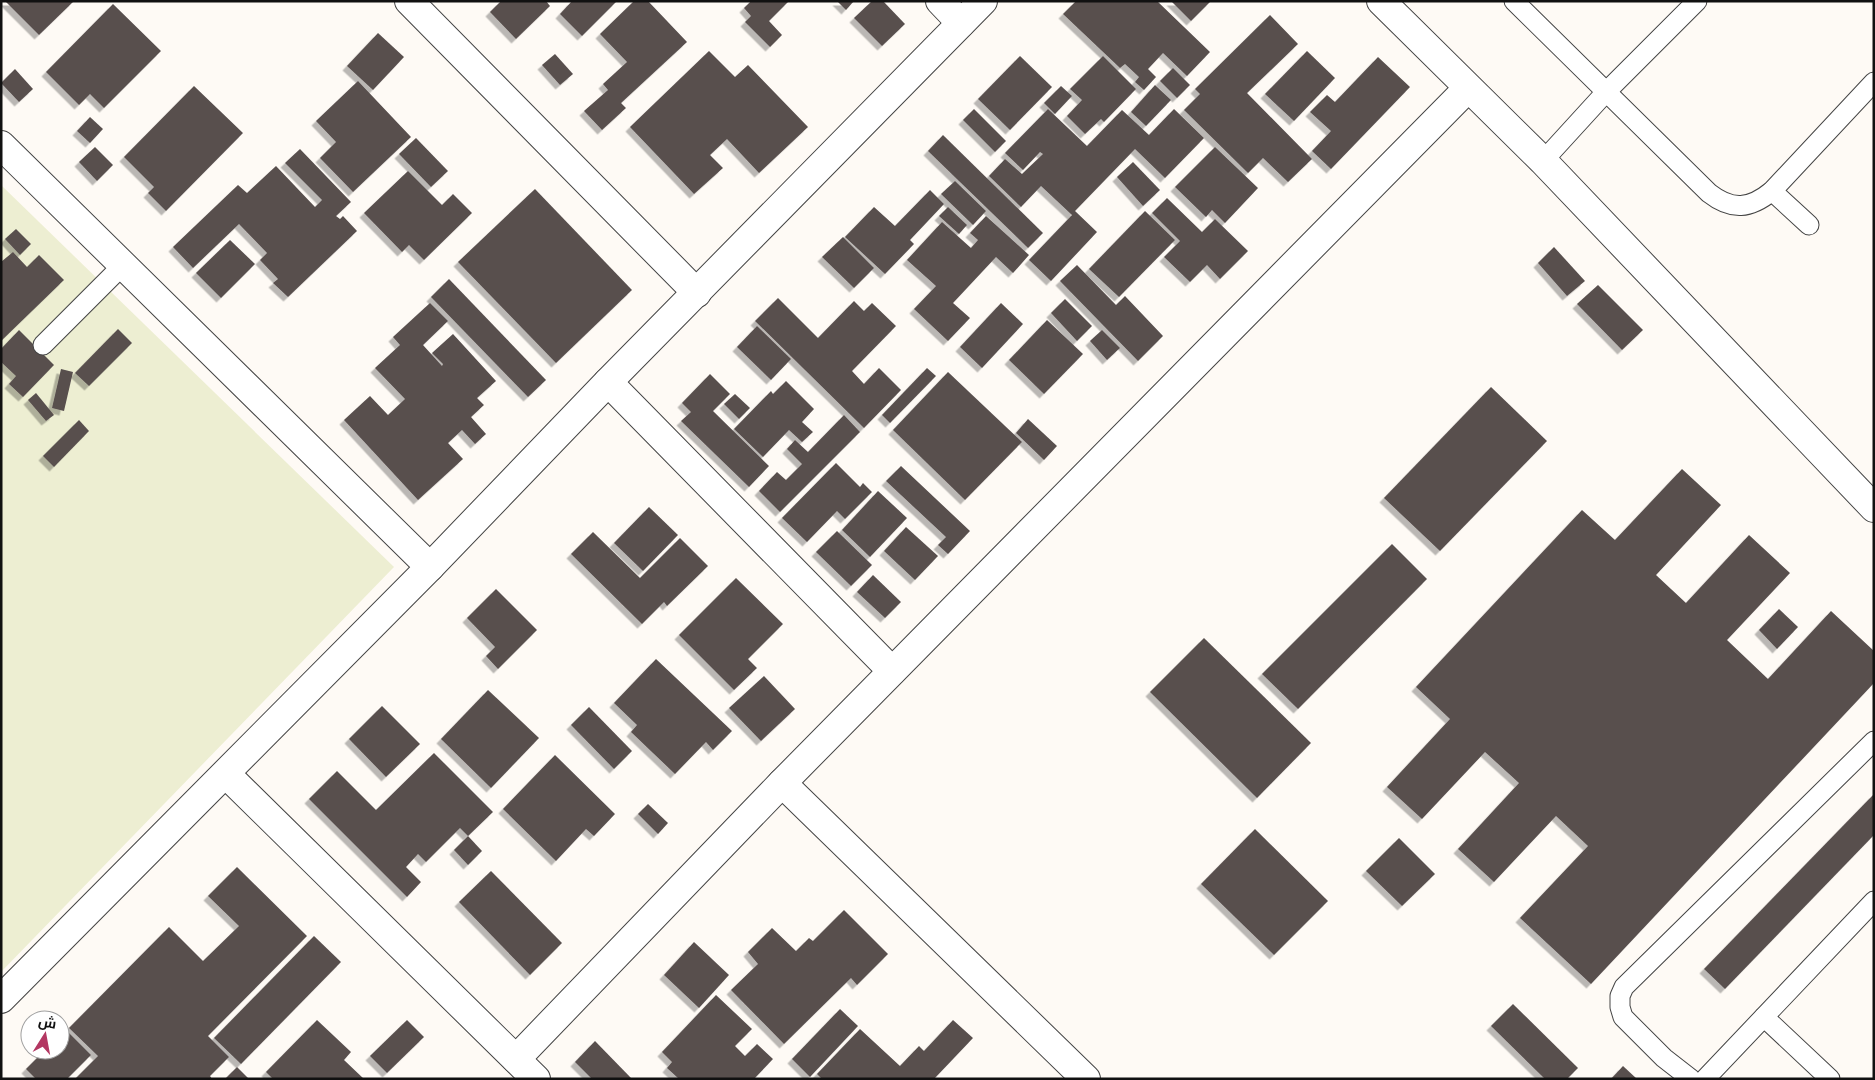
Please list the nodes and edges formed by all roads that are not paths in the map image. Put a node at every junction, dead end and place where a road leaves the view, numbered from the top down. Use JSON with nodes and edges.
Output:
{"nodes":[{"id":1,"x":409,"y":1,"type":"edge"},
{"id":2,"x":940,"y":1,"type":"edge"},
{"id":3,"x":983,"y":1,"type":"edge"},
{"id":4,"x":1381,"y":1,"type":"edge"},
{"id":5,"x":1514,"y":1,"type":"edge"},
{"id":6,"x":1697,"y":1,"type":"edge"},
{"id":7,"x":961,"y":23,"type":"junction"},
{"id":8,"x":1874,"y":82,"type":"edge"},
{"id":9,"x":1468,"y":88,"type":"junction"},
{"id":10,"x":1606,"y":92,"type":"junction"},
{"id":11,"x":1,"y":145,"type":"edge"},
{"id":12,"x":1543,"y":161,"type":"junction"},
{"id":13,"x":1772,"y":191,"type":"junction"},
{"id":14,"x":1809,"y":225,"type":"dead end"},
{"id":15,"x":123,"y":265,"type":"junction"},
{"id":16,"x":697,"y":294,"type":"junction"},
{"id":17,"x":43,"y":345,"type":"dead end"},
{"id":18,"x":608,"y":382,"type":"junction"},
{"id":19,"x":1869,"y":494,"type":"edge"},
{"id":20,"x":430,"y":567,"type":"junction"},
{"id":21,"x":892,"y":671,"type":"junction"},
{"id":22,"x":1874,"y":741,"type":"edge"},
{"id":23,"x":226,"y":774,"type":"junction"},
{"id":24,"x":782,"y":783,"type":"junction"},
{"id":25,"x":1874,"y":901,"type":"edge"},
{"id":26,"x":1,"y":999,"type":"edge"},
{"id":27,"x":1764,"y":1016,"type":"junction"},
{"id":28,"x":516,"y":1059,"type":"junction"},
{"id":29,"x":536,"y":1079,"type":"edge"},
{"id":30,"x":1086,"y":1079,"type":"edge"},
{"id":31,"x":1691,"y":1079,"type":"edge"},
{"id":32,"x":1705,"y":1079,"type":"edge"},
{"id":33,"x":1830,"y":1079,"type":"edge"}],
"edges":[{"from":1,"to":16,"type":"street"},
{"from":2,"to":7,"type":"street"},
{"from":3,"to":7,"type":"street"},
{"from":4,"to":9,"type":"street"},
{"from":5,"to":10,"type":"lane"},
{"from":6,"to":10,"type":"lane"},
{"from":7,"to":16,"type":"street"},
{"from":8,"to":13,"type":"lane"},
{"from":9,"to":12,"type":"street"},
{"from":9,"to":21,"type":"street"},
{"from":10,"to":12,"type":"lane"},
{"from":10,"to":13,"type":"lane"},
{"from":11,"to":15,"type":"street"},
{"from":12,"to":19,"type":"street"},
{"from":13,"to":14,"type":"lane"},
{"from":15,"to":17,"type":"lane"},
{"from":15,"to":20,"type":"street"},
{"from":16,"to":18,"type":"street"},
{"from":18,"to":20,"type":"street"},
{"from":18,"to":21,"type":"street"},
{"from":20,"to":23,"type":"street"},
{"from":21,"to":24,"type":"street"},
{"from":22,"to":31,"type":"lane"},
{"from":23,"to":26,"type":"street"},
{"from":23,"to":28,"type":"street"},
{"from":24,"to":28,"type":"street"},
{"from":24,"to":30,"type":"street"},
{"from":25,"to":27,"type":"lane"},
{"from":27,"to":32,"type":"lane"},
{"from":27,"to":33,"type":"lane"},
{"from":28,"to":29,"type":"street"}]}
